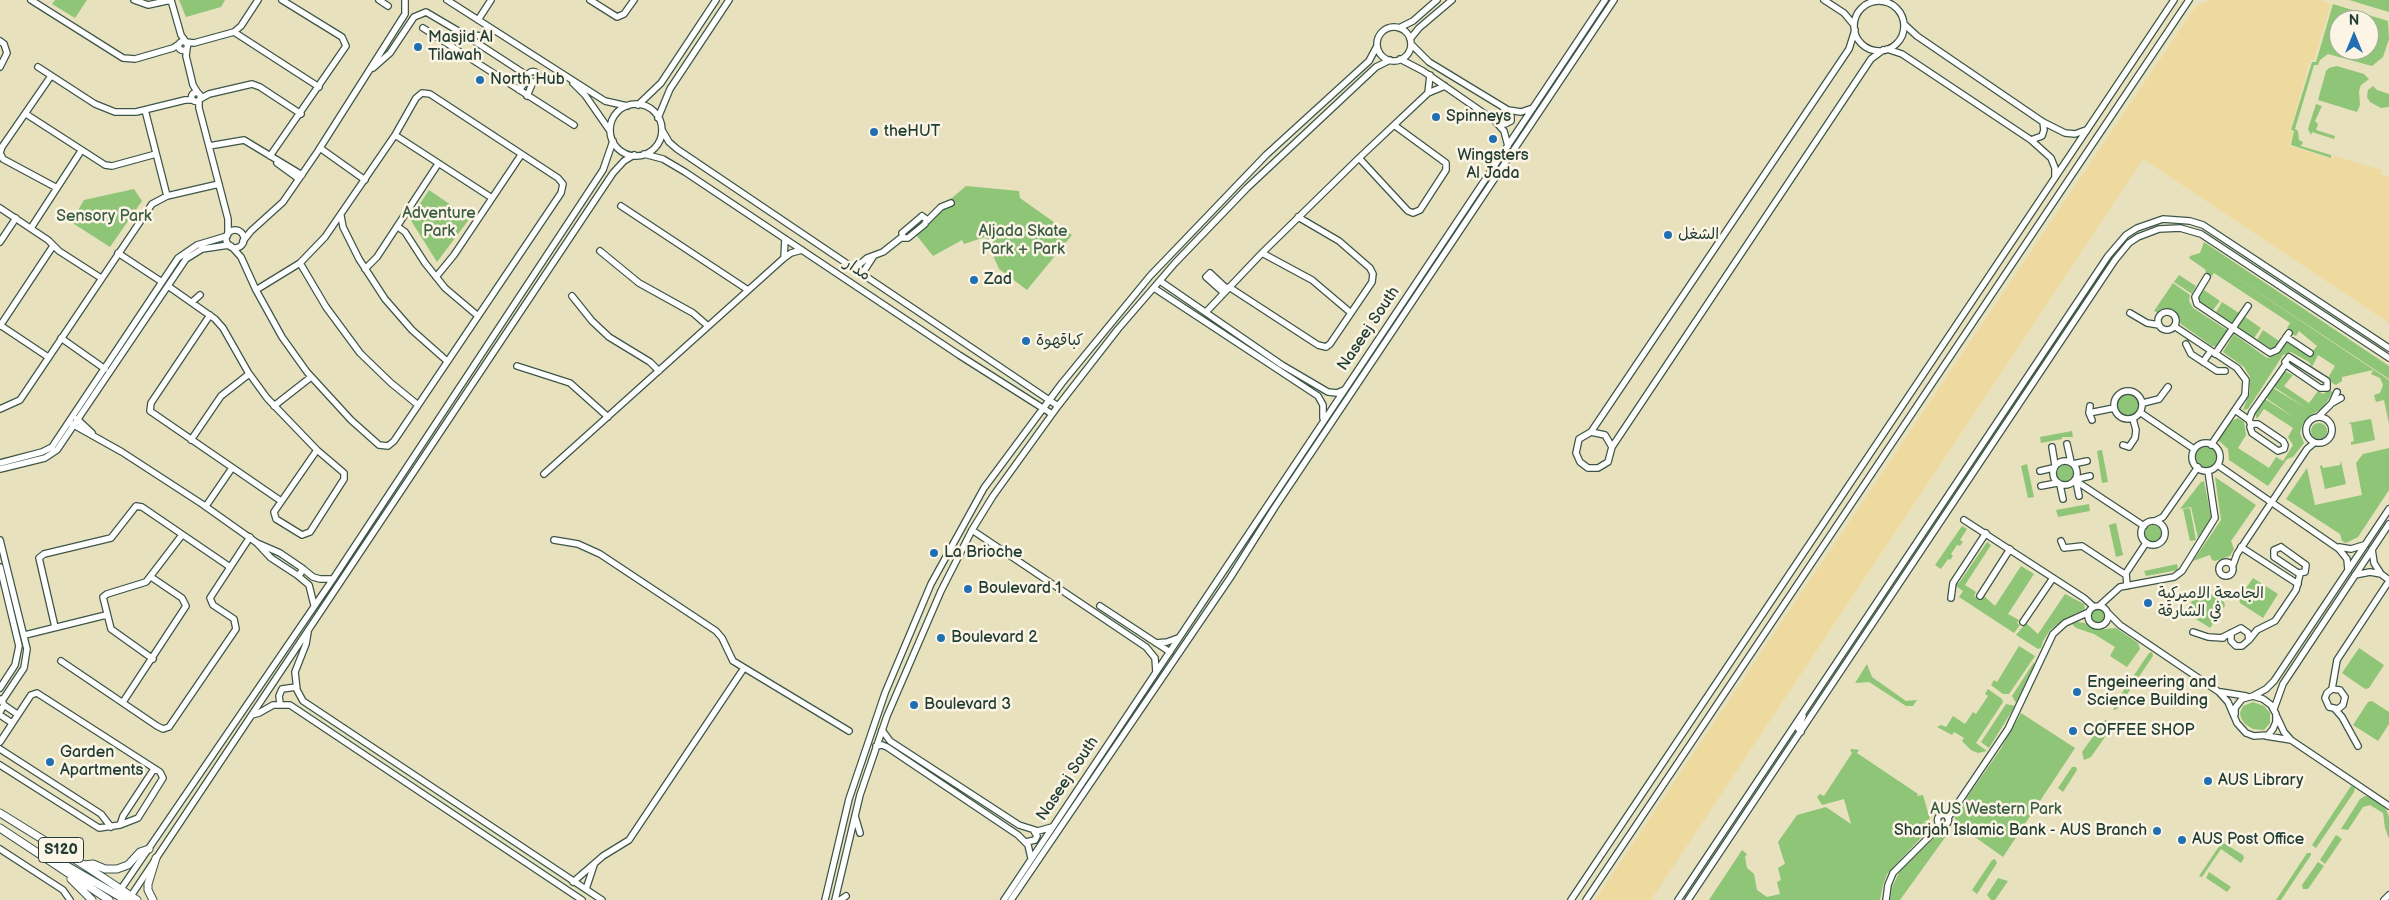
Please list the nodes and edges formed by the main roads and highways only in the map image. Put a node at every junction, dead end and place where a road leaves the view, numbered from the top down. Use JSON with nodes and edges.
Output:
{"nodes":[{"id":1,"x":2,"y":814,"type":"edge"},
{"id":2,"x":0,"y":828,"type":"edge"},
{"id":3,"x":149,"y":849,"type":"road end"},
{"id":4,"x":156,"y":858,"type":"road end"},
{"id":5,"x":51,"y":862,"type":"junction"},
{"id":6,"x":84,"y":864,"type":"junction"},
{"id":7,"x":69,"y":874,"type":"junction"},
{"id":8,"x":117,"y":895,"type":"edge"},
{"id":9,"x":132,"y":899,"type":"edge"},
{"id":10,"x":92,"y":900,"type":"edge"},
{"id":11,"x":109,"y":900,"type":"edge"},
{"id":12,"x":153,"y":900,"type":"edge"}],
"edges":[{"from":1,"to":6,"type":"main road","number":"S120"},
{"from":2,"to":5,"type":"main road","number":"S120"},
{"from":3,"to":6,"type":"main road"},
{"from":4,"to":12,"type":"main road"},
{"from":5,"to":7,"type":"main road","number":"S120"},
{"from":5,"to":8,"type":"main road"},
{"from":6,"to":8,"type":"main road","number":"S120"},
{"from":7,"to":10,"type":"main road"},
{"from":7,"to":11,"type":"main road"},
{"from":8,"to":9,"type":"main road","number":"S120"}]}
